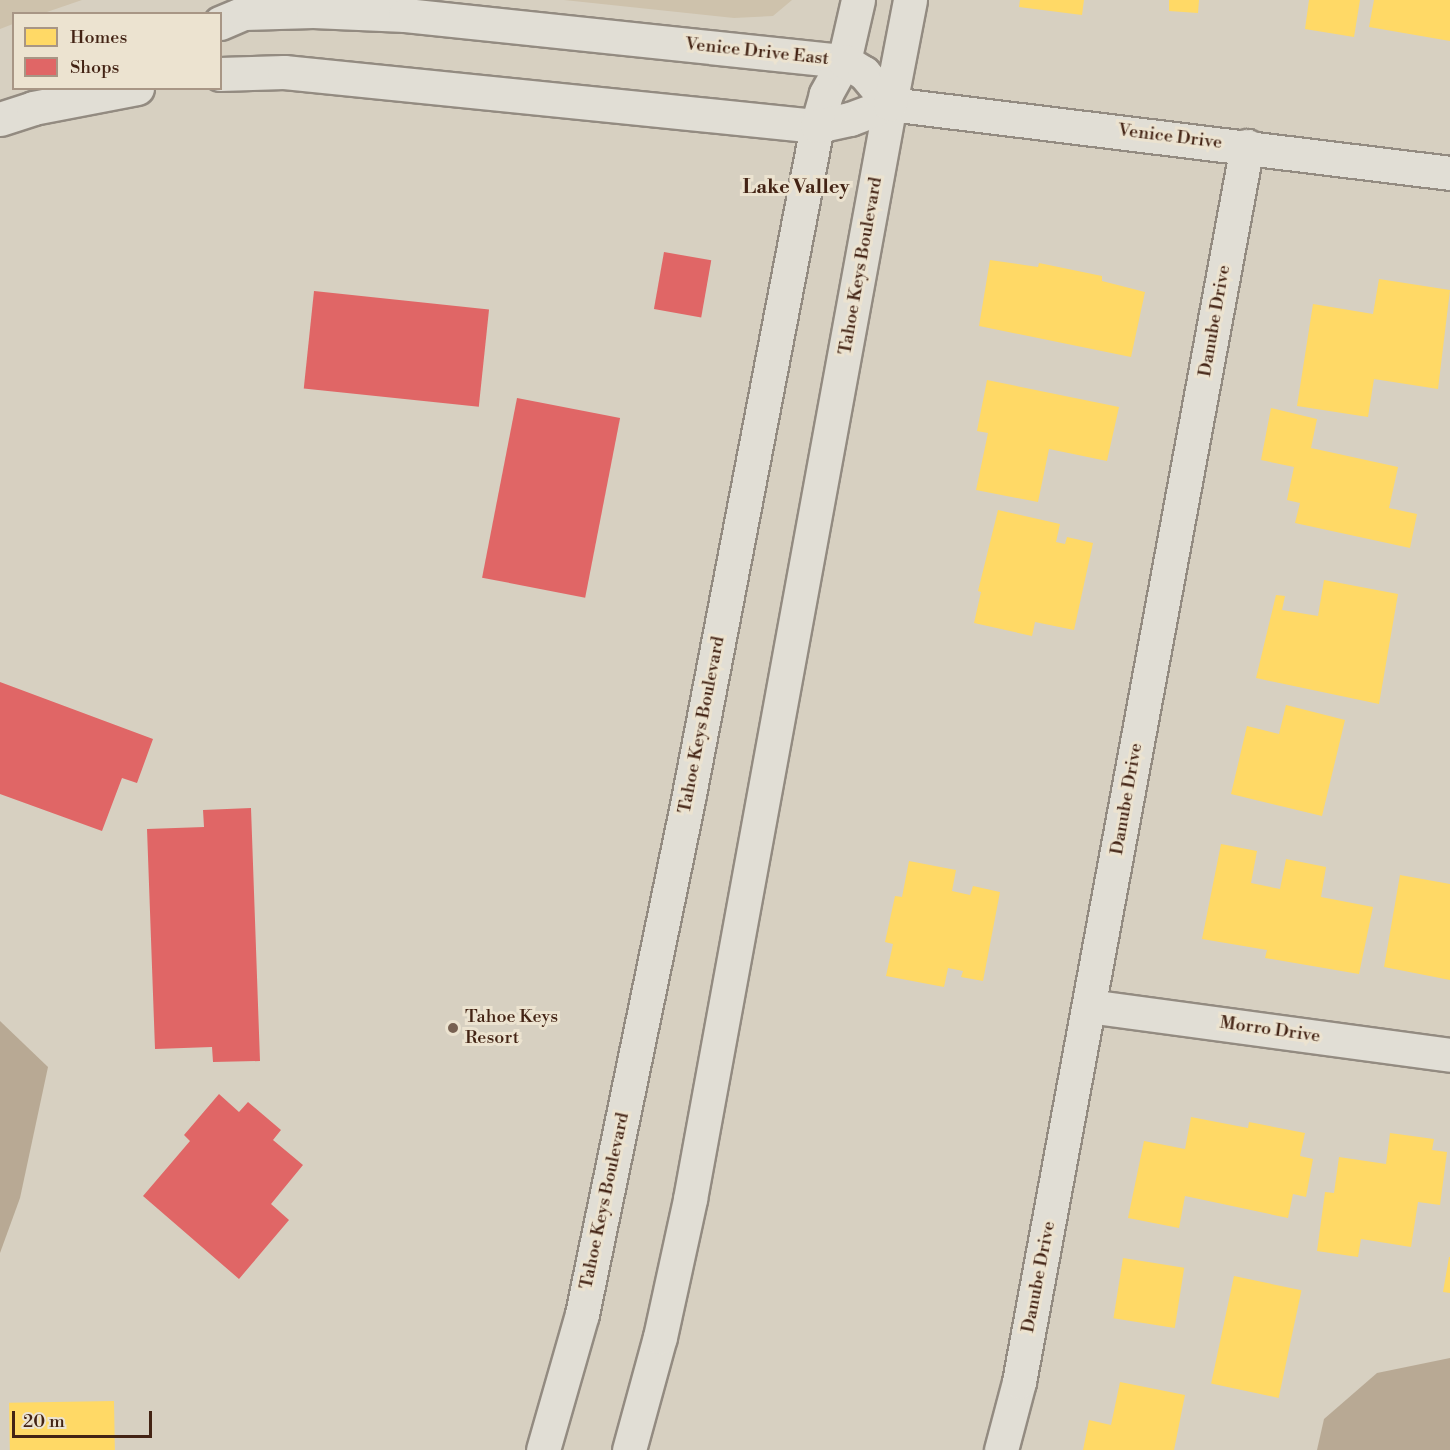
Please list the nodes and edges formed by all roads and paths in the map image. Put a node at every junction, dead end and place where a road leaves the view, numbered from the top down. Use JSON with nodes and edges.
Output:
{"nodes":[{"id":1,"x":858,"y":0,"type":"edge"},
{"id":2,"x":910,"y":0,"type":"edge"},
{"id":3,"x":222,"y":22,"type":"edge"},
{"id":4,"x":844,"y":61,"type":"junction"},
{"id":5,"x":222,"y":74,"type":"edge"},
{"id":6,"x":127,"y":90,"type":"edge"},
{"id":7,"x":890,"y":104,"type":"junction"},
{"id":8,"x":0,"y":119,"type":"edge"},
{"id":9,"x":817,"y":126,"type":"junction"},
{"id":10,"x":1247,"y":146,"type":"junction"},
{"id":11,"x":1450,"y":173,"type":"edge"},
{"id":12,"x":1089,"y":1006,"type":"junction"},
{"id":13,"x":1450,"y":1055,"type":"edge"},
{"id":14,"x":543,"y":1450,"type":"edge"},
{"id":15,"x":629,"y":1450,"type":"edge"},
{"id":16,"x":1001,"y":1450,"type":"edge"}],
"edges":[{"from":1,"to":4,"type":"street","name":"Tahoe Keys Boulevard"},
{"from":2,"to":7,"type":"street","name":"Tahoe Keys Boulevard"},
{"from":3,"to":4,"type":"street","name":"Venice Drive East"},
{"from":4,"to":7,"type":"street","name":"Venice Drive East"},
{"from":4,"to":9,"type":"street","name":"Tahoe Keys Boulevard"},
{"from":5,"to":9,"type":"street"},
{"from":6,"to":8,"type":"street"},
{"from":7,"to":9,"type":"street"},
{"from":7,"to":10,"type":"street","name":"Venice Drive"},
{"from":7,"to":15,"type":"street","name":"Tahoe Keys Boulevard"},
{"from":9,"to":14,"type":"street","name":"Tahoe Keys Boulevard"},
{"from":10,"to":11,"type":"street","name":"Venice Drive"},
{"from":10,"to":12,"type":"street","name":"Danube Drive"},
{"from":12,"to":13,"type":"street","name":"Morro Drive"},
{"from":12,"to":16,"type":"street","name":"Danube Drive"}]}
